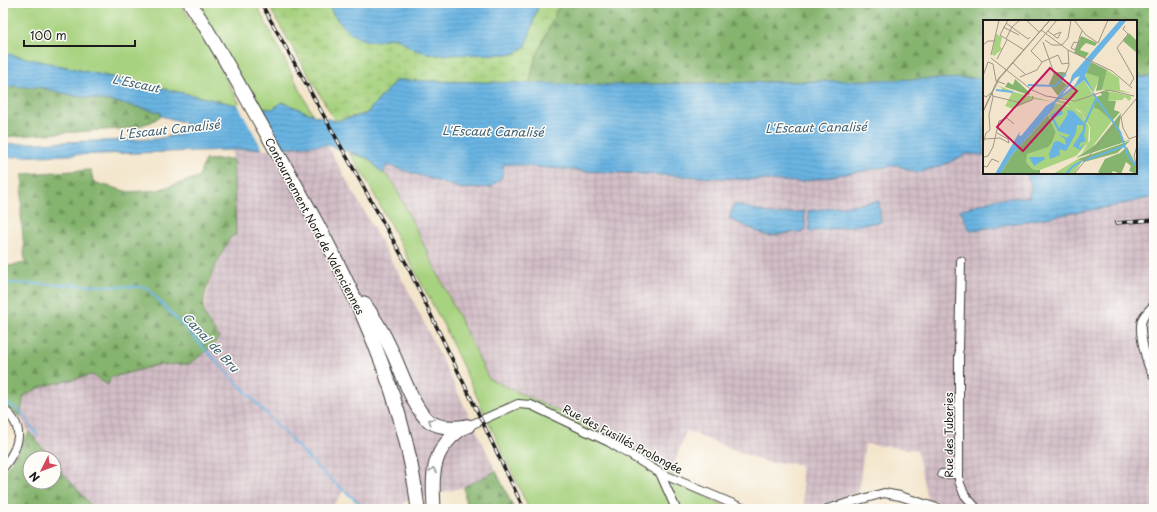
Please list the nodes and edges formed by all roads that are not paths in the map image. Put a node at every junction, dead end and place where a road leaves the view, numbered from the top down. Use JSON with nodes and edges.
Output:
{"nodes":[{"id":1,"x":190,"y":3,"type":"edge"},
{"id":2,"x":336,"y":260,"type":"junction"},
{"id":3,"x":960,"y":261,"type":"dead end"},
{"id":4,"x":1154,"y":305,"type":"edge"},
{"id":5,"x":1154,"y":376,"type":"edge"},
{"id":6,"x":3,"y":408,"type":"edge"},
{"id":7,"x":468,"y":426,"type":"junction"},
{"id":8,"x":3,"y":468,"type":"edge"},
{"id":9,"x":660,"y":473,"type":"junction"},
{"id":10,"x":942,"y":474,"type":"dead end"},
{"id":11,"x":958,"y":474,"type":"junction"},
{"id":12,"x":416,"y":487,"type":"junction"},
{"id":13,"x":418,"y":509,"type":"edge"},
{"id":14,"x":422,"y":509,"type":"edge"},
{"id":15,"x":434,"y":509,"type":"edge"},
{"id":16,"x":676,"y":509,"type":"edge"},
{"id":17,"x":745,"y":509,"type":"edge"},
{"id":18,"x":827,"y":509,"type":"edge"},
{"id":19,"x":940,"y":509,"type":"edge"},
{"id":20,"x":977,"y":509,"type":"edge"}],
"edges":[{"from":1,"to":2,"type":"main road","name":"Contournement Nord de Valenciennes"},
{"from":7,"to":2,"type":"main road","one_way":true},
{"from":2,"to":12,"type":"main road","name":"Contournement Nord de Valenciennes"},
{"from":3,"to":11,"type":"street","name":"Rue des Tuberies"},
{"from":4,"to":5,"type":"street"},
{"from":6,"to":8,"type":"street"},
{"from":7,"to":9,"type":"street","name":"Rue des Fusillés Prolongée"},
{"from":15,"to":7,"type":"main road","one_way":true},
{"from":9,"to":16,"type":"street"},
{"from":9,"to":17,"type":"street","name":"Rue des Fusillés Prolongée"},
{"from":10,"to":11,"type":"street"},
{"from":11,"to":20,"type":"street","name":"Rue des Tuberies"},
{"from":12,"to":13,"type":"main road","name":"Contournement Nord de Valenciennes"},
{"from":12,"to":14,"type":"main road"},
{"from":18,"to":19,"type":"street"}]}
